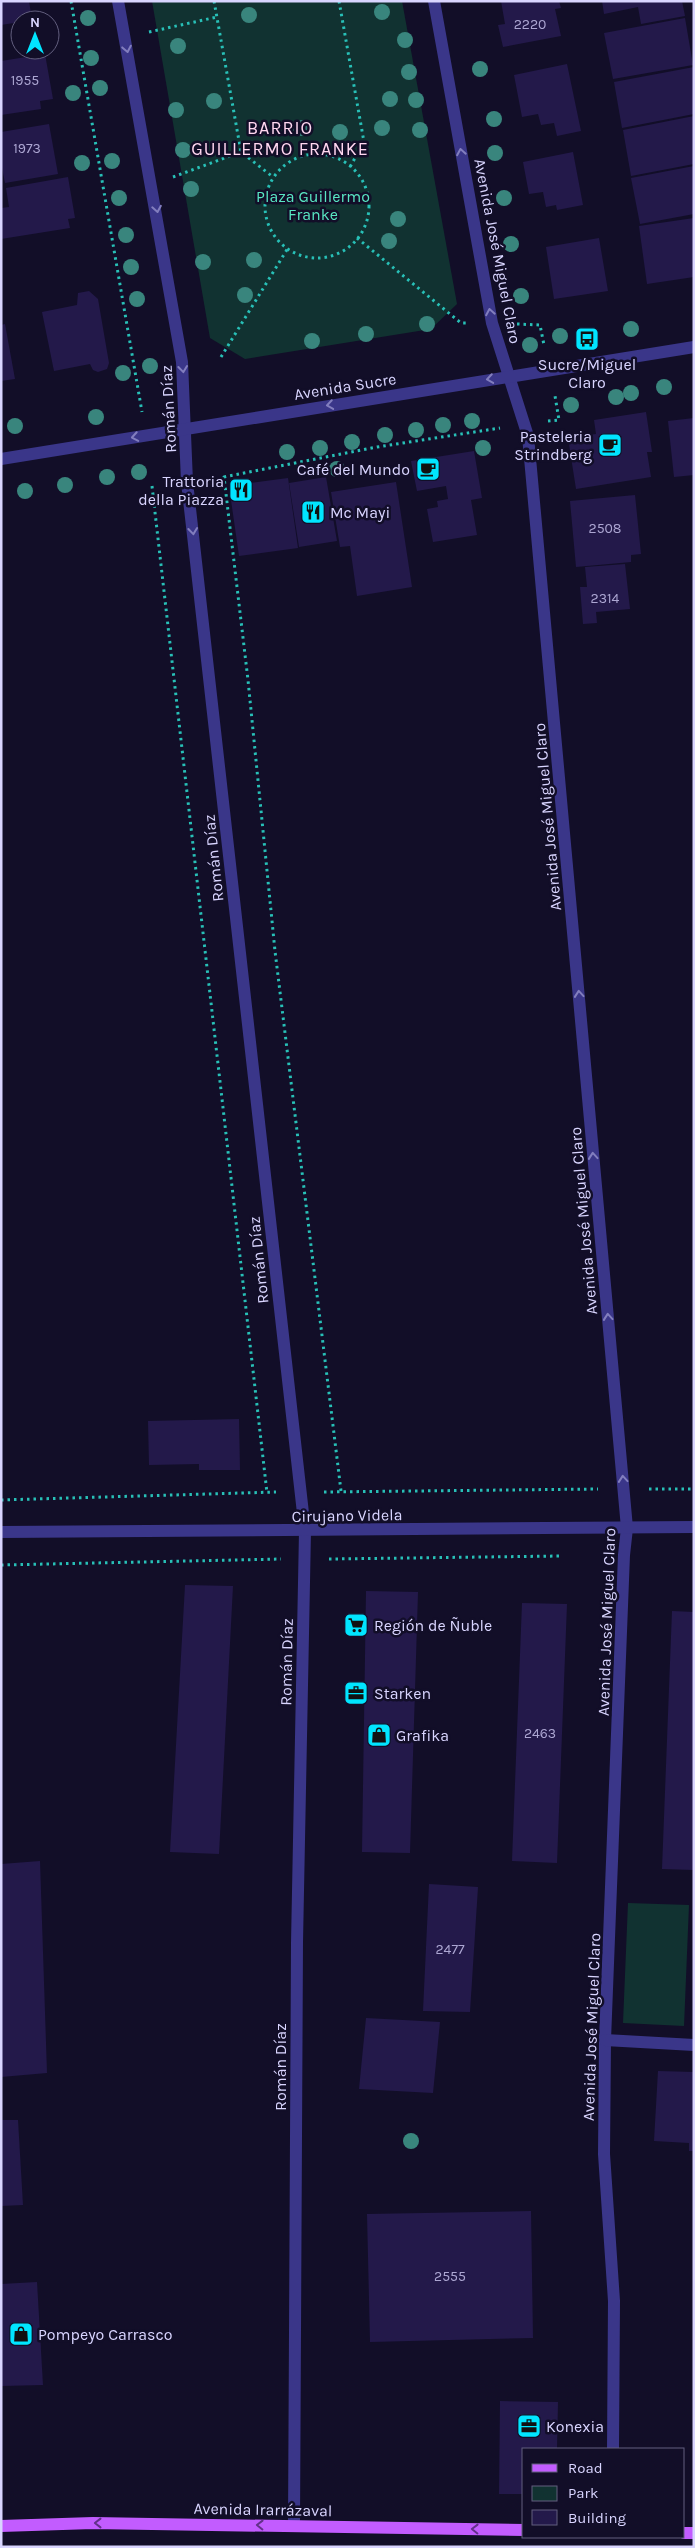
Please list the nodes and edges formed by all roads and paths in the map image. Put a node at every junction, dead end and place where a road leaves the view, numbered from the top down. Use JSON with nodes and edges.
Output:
{"nodes":[{"id":1,"x":71,"y":1,"type":"edge"},
{"id":2,"x":118,"y":1,"type":"edge"},
{"id":3,"x":214,"y":1,"type":"edge"},
{"id":4,"x":339,"y":1,"type":"edge"},
{"id":5,"x":434,"y":1,"type":"edge"},
{"id":6,"x":216,"y":17,"type":"junction"},
{"id":7,"x":124,"y":38,"type":"junction"},
{"id":8,"x":241,"y":152,"type":"junction"},
{"id":9,"x":350,"y":167,"type":"junction"},
{"id":10,"x":273,"y":177,"type":"junction"},
{"id":11,"x":152,"y":184,"type":"junction"},
{"id":12,"x":357,"y":238,"type":"junction"},
{"id":13,"x":288,"y":248,"type":"junction"},
{"id":14,"x":492,"y":323,"type":"junction"},
{"id":15,"x":694,"y":347,"type":"edge"},
{"id":16,"x":221,"y":357,"type":"dead end"},
{"id":17,"x":509,"y":376,"type":"junction"},
{"id":18,"x":559,"y":420,"type":"dead end"},
{"id":19,"x":526,"y":424,"type":"junction"},
{"id":20,"x":184,"y":428,"type":"junction"},
{"id":21,"x":145,"y":435,"type":"junction"},
{"id":22,"x":1,"y":459,"type":"edge"},
{"id":23,"x":152,"y":486,"type":"dead end"},
{"id":24,"x":624,"y":1489,"type":"junction"},
{"id":25,"x":694,"y":1489,"type":"edge"},
{"id":26,"x":341,"y":1491,"type":"junction"},
{"id":27,"x":300,"y":1492,"type":"junction"},
{"id":28,"x":267,"y":1493,"type":"junction"},
{"id":29,"x":1,"y":1500,"type":"edge"},
{"id":30,"x":694,"y":1526,"type":"edge"},
{"id":31,"x":627,"y":1528,"type":"junction"},
{"id":32,"x":305,"y":1531,"type":"junction"},
{"id":33,"x":1,"y":1532,"type":"edge"},
{"id":34,"x":568,"y":1556,"type":"dead end"},
{"id":35,"x":304,"y":1559,"type":"junction"},
{"id":36,"x":1,"y":1565,"type":"edge"},
{"id":37,"x":605,"y":2040,"type":"junction"},
{"id":38,"x":694,"y":2045,"type":"edge"},
{"id":39,"x":612,"y":2448,"type":"edge"},
{"id":40,"x":294,"y":2525,"type":"junction"},
{"id":41,"x":1,"y":2526,"type":"edge"},
{"id":42,"x":522,"y":2530,"type":"edge"}],
"edges":[{"from":1,"to":21,"type":"path"},
{"from":2,"to":7,"type":"street","name":"Román Díaz"},
{"from":3,"to":6,"type":"path"},
{"from":4,"to":9,"type":"path"},
{"from":14,"to":5,"type":"street","name":"Avenida José Miguel Claro","one_way":true},
{"from":6,"to":7,"type":"path"},
{"from":6,"to":8,"type":"path"},
{"from":7,"to":11,"type":"street","name":"Román Díaz","one_way":true},
{"from":8,"to":10,"type":"path"},
{"from":8,"to":11,"type":"path"},
{"from":9,"to":10,"type":"path"},
{"from":9,"to":12,"type":"path"},
{"from":10,"to":13,"type":"path"},
{"from":11,"to":20,"type":"street","name":"Román Díaz","one_way":true},
{"from":12,"to":13,"type":"path"},
{"from":12,"to":14,"type":"path"},
{"from":13,"to":16,"type":"path"},
{"from":14,"to":17,"type":"street","name":"Avenida José Miguel Claro"},
{"from":15,"to":17,"type":"street","name":"Avenida Sucre"},
{"from":17,"to":19,"type":"street","name":"Avenida José Miguel Claro"},
{"from":17,"to":20,"type":"street","name":"Avenida Sucre","one_way":true},
{"from":18,"to":19,"type":"path"},
{"from":24,"to":19,"type":"street","name":"Avenida José Miguel Claro","one_way":true},
{"from":19,"to":26,"type":"path"},
{"from":20,"to":21,"type":"street","name":"Avenida Sucre"},
{"from":20,"to":27,"type":"street","name":"Román Díaz","one_way":true},
{"from":21,"to":22,"type":"street","name":"Avenida Sucre","one_way":true},
{"from":23,"to":28,"type":"path"},
{"from":24,"to":25,"type":"path"},
{"from":24,"to":26,"type":"path"},
{"from":24,"to":31,"type":"street","name":"Avenida José Miguel Claro"},
{"from":26,"to":27,"type":"path"},
{"from":27,"to":28,"type":"path"},
{"from":27,"to":32,"type":"street","name":"Román Díaz"},
{"from":28,"to":29,"type":"path"},
{"from":30,"to":31,"type":"street","name":"Cirujano Videla"},
{"from":31,"to":32,"type":"street","name":"Cirujano Videla"},
{"from":31,"to":37,"type":"street","name":"Avenida José Miguel Claro"},
{"from":32,"to":33,"type":"street","name":"Cirujano Videla"},
{"from":32,"to":35,"type":"street","name":"Román Díaz"},
{"from":34,"to":35,"type":"path"},
{"from":35,"to":36,"type":"path"},
{"from":35,"to":40,"type":"street","name":"Román Díaz"},
{"from":37,"to":38,"type":"street"},
{"from":37,"to":39,"type":"street","name":"Avenida José Miguel Claro"},
{"from":40,"to":41,"type":"main road","name":"Avenida Irarrázaval","one_way":true},
{"from":42,"to":40,"type":"main road","name":"Avenida Irarrázaval","one_way":true}]}
